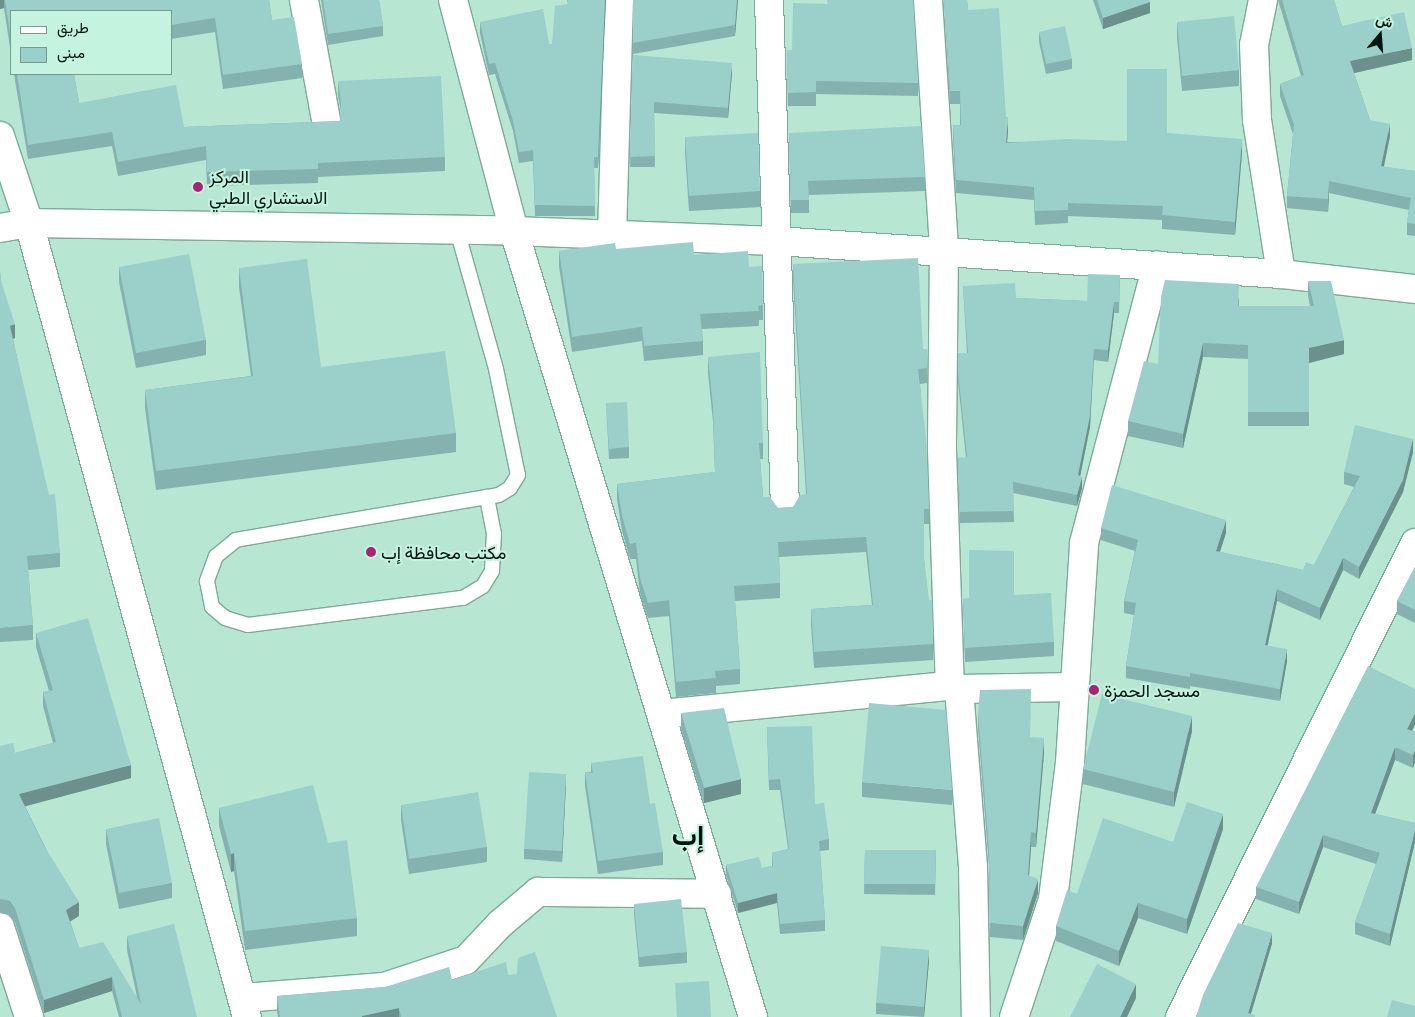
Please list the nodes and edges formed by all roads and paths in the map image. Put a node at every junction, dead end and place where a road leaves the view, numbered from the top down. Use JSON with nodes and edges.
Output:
{"nodes":[{"id":1,"x":304,"y":0,"type":"edge"},
{"id":2,"x":453,"y":0,"type":"edge"},
{"id":3,"x":618,"y":0,"type":"edge"},
{"id":4,"x":769,"y":0,"type":"edge"},
{"id":5,"x":928,"y":0,"type":"edge"},
{"id":6,"x":1263,"y":0,"type":"edge"},
{"id":7,"x":326,"y":120,"type":"edge"},
{"id":8,"x":0,"y":136,"type":"edge"},
{"id":9,"x":29,"y":223,"type":"junction"},
{"id":10,"x":0,"y":228,"type":"edge"},
{"id":11,"x":457,"y":230,"type":"junction"},
{"id":12,"x":514,"y":231,"type":"junction"},
{"id":13,"x":612,"y":235,"type":"junction"},
{"id":14,"x":776,"y":240,"type":"junction"},
{"id":15,"x":944,"y":250,"type":"junction"},
{"id":16,"x":1157,"y":265,"type":"junction"},
{"id":17,"x":1281,"y":274,"type":"junction"},
{"id":18,"x":1415,"y":289,"type":"edge"},
{"id":19,"x":486,"y":497,"type":"junction"},
{"id":20,"x":785,"y":509,"type":"edge"},
{"id":21,"x":1415,"y":543,"type":"edge"},
{"id":22,"x":1075,"y":686,"type":"junction"},
{"id":23,"x":954,"y":688,"type":"junction"},
{"id":24,"x":662,"y":714,"type":"junction"},
{"id":25,"x":717,"y":894,"type":"junction"},
{"id":26,"x":0,"y":927,"type":"edge"},
{"id":27,"x":245,"y":1008,"type":"edge"},
{"id":28,"x":29,"y":1017,"type":"edge"},
{"id":29,"x":753,"y":1017,"type":"edge"},
{"id":30,"x":976,"y":1017,"type":"edge"},
{"id":31,"x":1014,"y":1017,"type":"edge"},
{"id":32,"x":1180,"y":1017,"type":"edge"}],
"edges":[{"from":1,"to":7,"type":"street"},
{"from":2,"to":12,"type":"street"},
{"from":3,"to":13,"type":"street"},
{"from":4,"to":14,"type":"street"},
{"from":5,"to":15,"type":"street"},
{"from":6,"to":17,"type":"street"},
{"from":8,"to":9,"type":"street"},
{"from":9,"to":10,"type":"street"},
{"from":9,"to":11,"type":"street"},
{"from":9,"to":27,"type":"street"},
{"from":11,"to":12,"type":"street"},
{"from":11,"to":19,"type":"lane"},
{"from":12,"to":13,"type":"street"},
{"from":12,"to":24,"type":"street"},
{"from":13,"to":14,"type":"street"},
{"from":14,"to":15,"type":"street"},
{"from":14,"to":20,"type":"street"},
{"from":15,"to":16,"type":"street"},
{"from":15,"to":23,"type":"street"},
{"from":16,"to":17,"type":"street"},
{"from":16,"to":22,"type":"street"},
{"from":17,"to":18,"type":"street"},
{"from":19,"to":19,"type":"lane"},
{"from":21,"to":32,"type":"street"},
{"from":22,"to":23,"type":"street"},
{"from":22,"to":31,"type":"street"},
{"from":23,"to":24,"type":"street"},
{"from":23,"to":30,"type":"street"},
{"from":24,"to":25,"type":"street"},
{"from":25,"to":27,"type":"street"},
{"from":25,"to":29,"type":"street"},
{"from":26,"to":28,"type":"street"}]}
